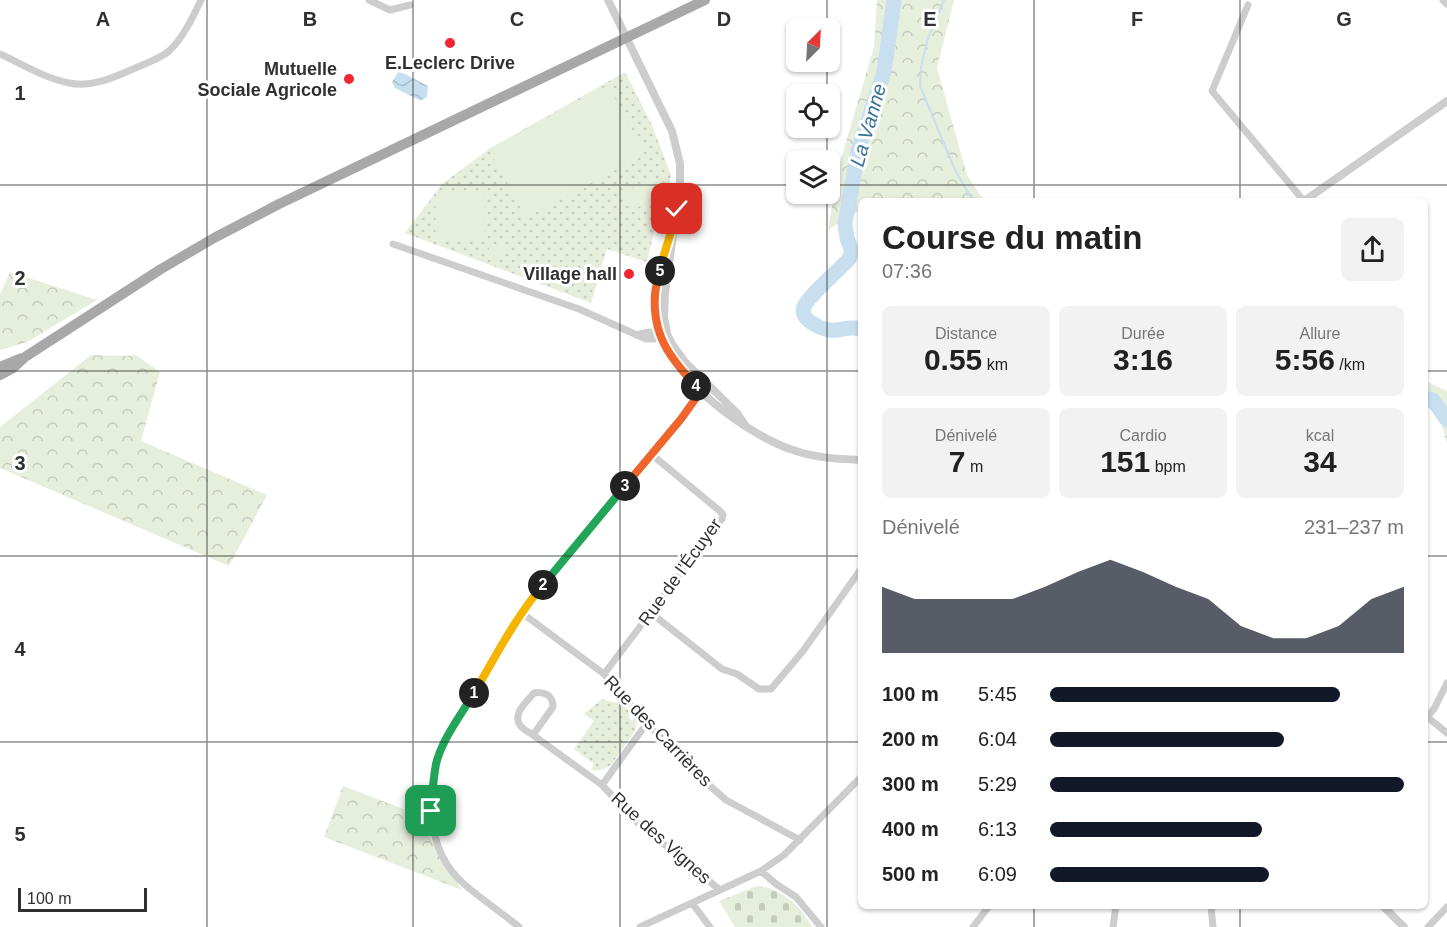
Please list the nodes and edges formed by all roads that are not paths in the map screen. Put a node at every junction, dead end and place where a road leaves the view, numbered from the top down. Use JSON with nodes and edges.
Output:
{"nodes":[{"id":1,"x":201,"y":0,"type":"edge"},
{"id":2,"x":369,"y":0,"type":"edge"},
{"id":3,"x":608,"y":0,"type":"edge"},
{"id":4,"x":705,"y":0,"type":"edge"},
{"id":5,"x":1443,"y":0,"type":"edge"},
{"id":6,"x":1447,"y":4,"type":"edge"},
{"id":7,"x":410,"y":5,"type":"dead end"},
{"id":8,"x":1248,"y":5,"type":"dead end"},
{"id":9,"x":0,"y":54,"type":"edge"},
{"id":10,"x":1447,"y":101,"type":"edge"},
{"id":11,"x":1301,"y":198,"type":"edge"},
{"id":12,"x":1308,"y":198,"type":"edge"},
{"id":13,"x":393,"y":244,"type":"dead end"},
{"id":14,"x":663,"y":334,"type":"junction"},
{"id":15,"x":25,"y":357,"type":"junction"},
{"id":16,"x":0,"y":367,"type":"edge"},
{"id":17,"x":0,"y":375,"type":"edge"},
{"id":18,"x":704,"y":388,"type":"junction"},
{"id":19,"x":651,"y":454,"type":"junction"},
{"id":20,"x":858,"y":460,"type":"edge"},
{"id":21,"x":858,"y":573,"type":"edge"},
{"id":22,"x":522,"y":613,"type":"junction"},
{"id":23,"x":651,"y":613,"type":"junction"},
{"id":24,"x":604,"y":675,"type":"junction"},
{"id":25,"x":1447,"y":683,"type":"edge"},
{"id":26,"x":1428,"y":714,"type":"edge"},
{"id":27,"x":1428,"y":718,"type":"edge"},
{"id":28,"x":648,"y":723,"type":"junction"},
{"id":29,"x":1447,"y":733,"type":"edge"},
{"id":30,"x":533,"y":735,"type":"junction"},
{"id":31,"x":858,"y":782,"type":"edge"},
{"id":32,"x":602,"y":785,"type":"junction"},
{"id":33,"x":800,"y":840,"type":"junction"},
{"id":34,"x":761,"y":871,"type":"junction"},
{"id":35,"x":720,"y":890,"type":"junction"},
{"id":36,"x":692,"y":903,"type":"junction"},
{"id":37,"x":1447,"y":907,"type":"edge"},
{"id":38,"x":987,"y":909,"type":"edge"},
{"id":39,"x":1116,"y":909,"type":"edge"},
{"id":40,"x":1211,"y":909,"type":"edge"},
{"id":41,"x":1386,"y":909,"type":"edge"},
{"id":42,"x":1399,"y":925,"type":"edge"},
{"id":43,"x":519,"y":927,"type":"edge"},
{"id":44,"x":640,"y":927,"type":"edge"},
{"id":45,"x":710,"y":927,"type":"edge"},
{"id":46,"x":821,"y":927,"type":"edge"},
{"id":47,"x":973,"y":927,"type":"edge"},
{"id":48,"x":1113,"y":927,"type":"edge"},
{"id":49,"x":1213,"y":927,"type":"edge"},
{"id":50,"x":1428,"y":927,"type":"edge"}],
"edges":[{"from":1,"to":9,"type":"street"},
{"from":2,"to":7,"type":"street"},
{"from":3,"to":14,"type":"street"},
{"from":4,"to":15,"type":"main road"},
{"from":5,"to":6,"type":"street"},
{"from":8,"to":11,"type":"street"},
{"from":10,"to":12,"type":"street"},
{"from":13,"to":14,"type":"street"},
{"from":14,"to":18,"type":"street"},
{"from":15,"to":16,"type":"main road"},
{"from":15,"to":17,"type":"main road"},
{"from":18,"to":19,"type":"street"},
{"from":18,"to":20,"type":"street"},
{"from":19,"to":22,"type":"street"},
{"from":19,"to":23,"type":"street","name":"Rue de l’Écuyer"},
{"from":21,"to":23,"type":"street"},
{"from":22,"to":24,"type":"street","name":"Rue des Carrières"},
{"from":22,"to":43,"type":"street"},
{"from":23,"to":24,"type":"street","name":"Rue de l’Écuyer"},
{"from":24,"to":28,"type":"street","name":"Rue des Carrières"},
{"from":25,"to":26,"type":"street"},
{"from":27,"to":29,"type":"street"},
{"from":28,"to":32,"type":"street","name":"Rue des Vignes"},
{"from":28,"to":33,"type":"street","name":"Rue des Carrières"},
{"from":30,"to":30,"type":"street","name":"Rue des Vignes"},
{"from":30,"to":32,"type":"street","name":"Rue des Vignes"},
{"from":31,"to":33,"type":"street"},
{"from":32,"to":35,"type":"street","name":"Rue des Vignes"},
{"from":33,"to":34,"type":"street"},
{"from":34,"to":35,"type":"street"},
{"from":34,"to":46,"type":"street"},
{"from":35,"to":36,"type":"street"},
{"from":36,"to":44,"type":"street"},
{"from":36,"to":45,"type":"street"},
{"from":37,"to":50,"type":"street"},
{"from":38,"to":47,"type":"street"},
{"from":39,"to":48,"type":"street"},
{"from":40,"to":49,"type":"street"},
{"from":41,"to":42,"type":"street"}]}
